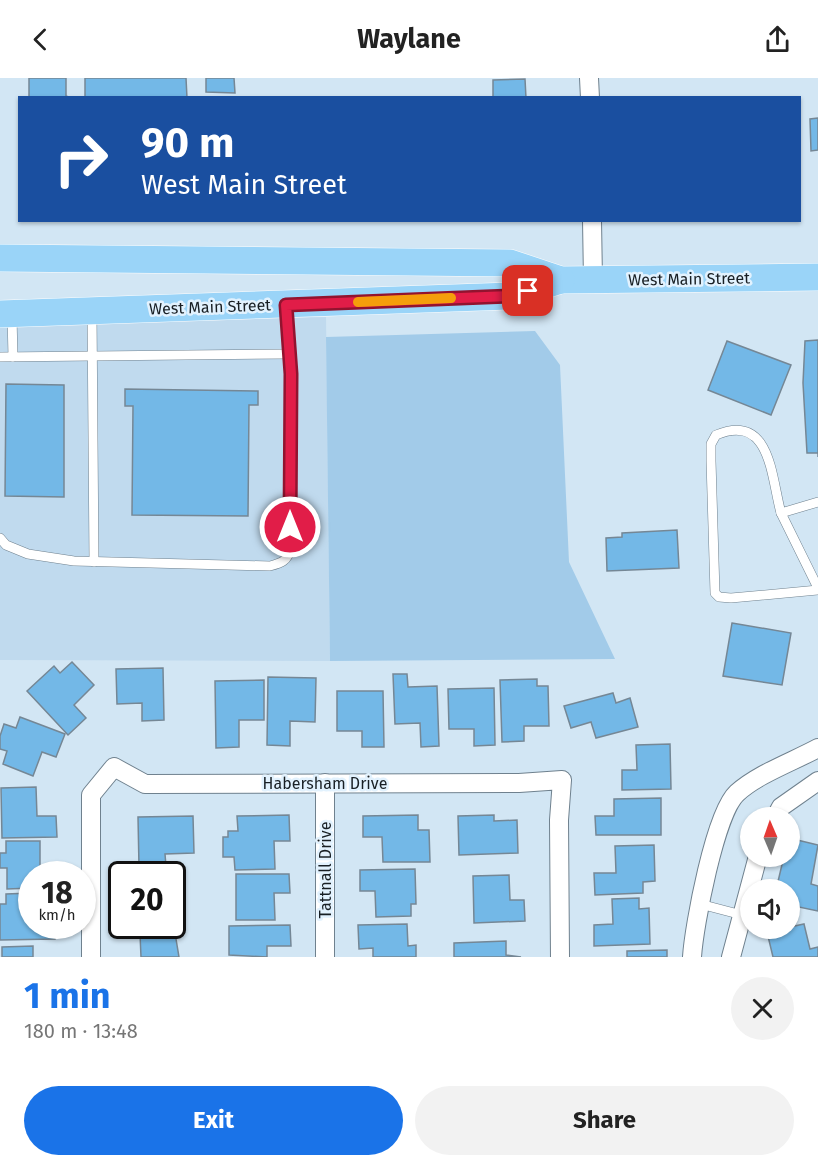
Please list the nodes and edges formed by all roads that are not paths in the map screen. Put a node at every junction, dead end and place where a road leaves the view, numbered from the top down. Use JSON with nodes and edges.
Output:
{"nodes":[{"id":1,"x":589,"y":78,"type":"edge"},
{"id":2,"x":590,"y":96,"type":"edge"},
{"id":3,"x":592,"y":222,"type":"edge"},
{"id":4,"x":0,"y":258,"type":"edge"},
{"id":5,"x":818,"y":277,"type":"edge"},
{"id":6,"x":561,"y":280,"type":"junction"},
{"id":7,"x":593,"y":280,"type":"junction"},
{"id":8,"x":286,"y":305,"type":"junction"},
{"id":9,"x":92,"y":311,"type":"junction"},
{"id":10,"x":6,"y":313,"type":"edge"},
{"id":11,"x":288,"y":354,"type":"junction"},
{"id":12,"x":92,"y":356,"type":"junction"},
{"id":13,"x":0,"y":357,"type":"edge"},
{"id":14,"x":13,"y":357,"type":"junction"},
{"id":15,"x":818,"y":502,"type":"edge"},
{"id":16,"x":782,"y":513,"type":"junction"},
{"id":17,"x":0,"y":538,"type":"edge"},
{"id":18,"x":94,"y":562,"type":"junction"},
{"id":19,"x":818,"y":589,"type":"edge"},
{"id":20,"x":818,"y":748,"type":"edge"},
{"id":21,"x":818,"y":781,"type":"edge"},
{"id":22,"x":325,"y":783,"type":"junction"},
{"id":23,"x":784,"y":807,"type":"edge"},
{"id":24,"x":700,"y":904,"type":"junction"},
{"id":25,"x":740,"y":914,"type":"edge"},
{"id":26,"x":740,"y":923,"type":"edge"},
{"id":27,"x":91,"y":957,"type":"edge"},
{"id":28,"x":325,"y":957,"type":"edge"},
{"id":29,"x":560,"y":957,"type":"edge"},
{"id":30,"x":692,"y":957,"type":"edge"},
{"id":31,"x":731,"y":957,"type":"edge"}],
"edges":[{"from":1,"to":2,"type":"street"},
{"from":3,"to":7,"type":"street"},
{"from":4,"to":6,"type":"main road","name":"West Main Street"},
{"from":5,"to":7,"type":"main road","name":"West Main Street"},
{"from":6,"to":7,"type":"main road","name":"West Main Street"},
{"from":6,"to":8,"type":"main road","name":"West Main Street"},
{"from":8,"to":9,"type":"main road","name":"West Main Street"},
{"from":8,"to":11,"type":"lane"},
{"from":9,"to":10,"type":"main road","name":"West Main Street"},
{"from":9,"to":12,"type":"lane"},
{"from":10,"to":14,"type":"lane"},
{"from":11,"to":12,"type":"lane"},
{"from":11,"to":18,"type":"lane"},
{"from":12,"to":14,"type":"lane"},
{"from":12,"to":18,"type":"lane"},
{"from":13,"to":14,"type":"lane"},
{"from":15,"to":16,"type":"lane"},
{"from":16,"to":19,"type":"lane"},
{"from":16,"to":19,"type":"lane"},
{"from":17,"to":18,"type":"lane"},
{"from":20,"to":24,"type":"street"},
{"from":21,"to":23,"type":"street"},
{"from":22,"to":27,"type":"street","name":"Habersham Drive"},
{"from":22,"to":28,"type":"street","name":"Tattnall Drive"},
{"from":22,"to":29,"type":"street","name":"Habersham Drive"},
{"from":24,"to":25,"type":"lane"},
{"from":24,"to":30,"type":"street"},
{"from":26,"to":31,"type":"street"}]}
